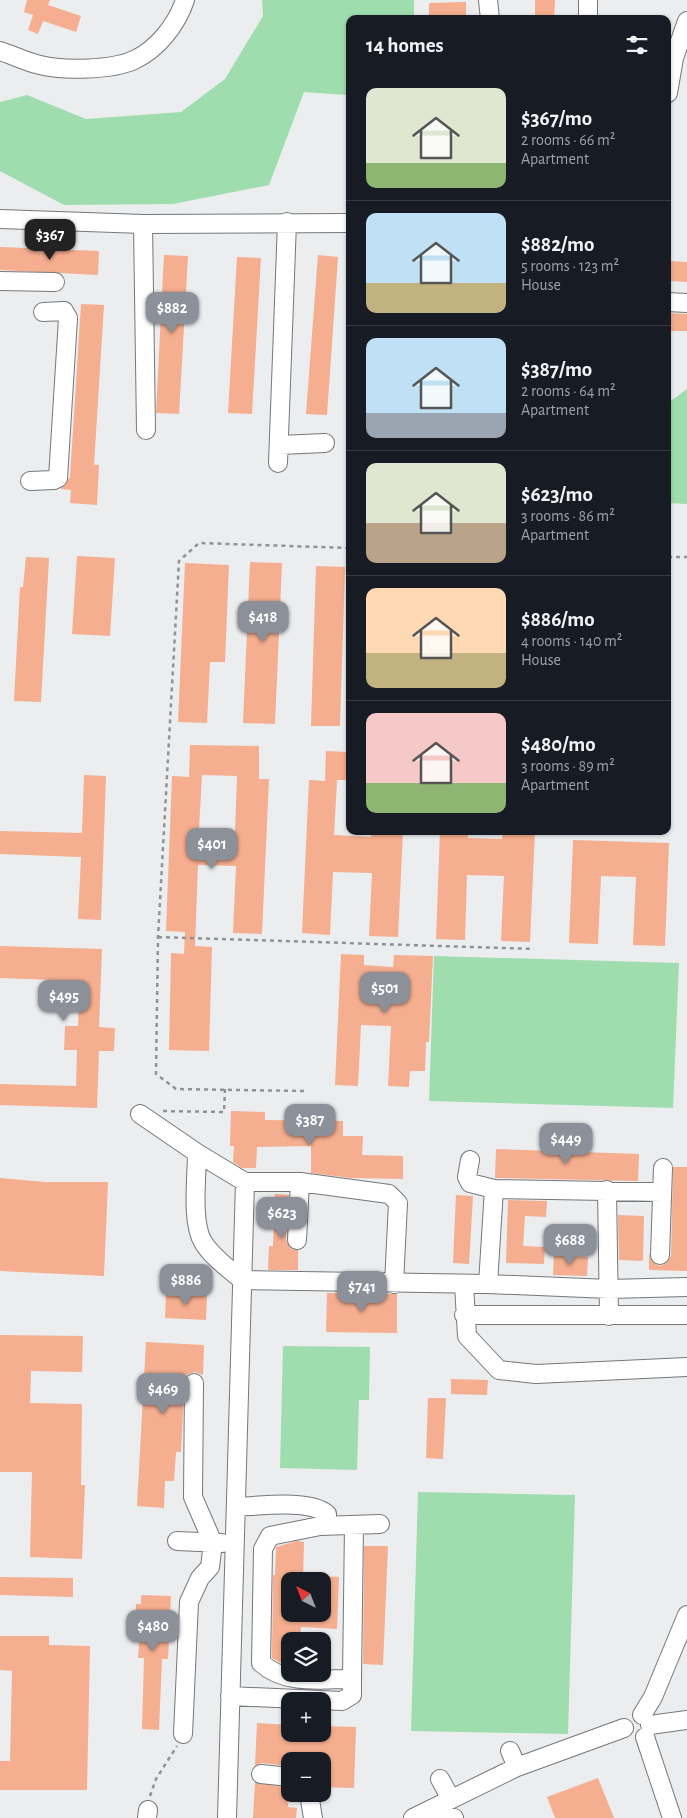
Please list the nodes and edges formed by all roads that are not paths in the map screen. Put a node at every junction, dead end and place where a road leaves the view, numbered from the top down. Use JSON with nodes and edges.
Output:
{"nodes":[{"id":1,"x":185,"y":0,"type":"edge"},
{"id":2,"x":488,"y":0,"type":"edge"},
{"id":3,"x":588,"y":0,"type":"edge"},
{"id":4,"x":490,"y":15,"type":"edge"},
{"id":5,"x":588,"y":15,"type":"edge"},
{"id":6,"x":687,"y":21,"type":"edge"},
{"id":7,"x":0,"y":51,"type":"edge"},
{"id":8,"x":671,"y":76,"type":"edge"},
{"id":9,"x":0,"y":219,"type":"edge"},
{"id":10,"x":287,"y":222,"type":"junction"},
{"id":11,"x":346,"y":223,"type":"edge"},
{"id":12,"x":143,"y":224,"type":"junction"},
{"id":13,"x":0,"y":281,"type":"edge"},
{"id":14,"x":56,"y":282,"type":"dead end"},
{"id":15,"x":671,"y":302,"type":"edge"},
{"id":16,"x":687,"y":303,"type":"edge"},
{"id":17,"x":43,"y":312,"type":"dead end"},
{"id":18,"x":146,"y":430,"type":"dead end"},
{"id":19,"x":325,"y":443,"type":"dead end"},
{"id":20,"x":280,"y":445,"type":"junction"},
{"id":21,"x":278,"y":463,"type":"dead end"},
{"id":22,"x":30,"y":481,"type":"dead end"},
{"id":23,"x":140,"y":1114,"type":"road end"},
{"id":24,"x":196,"y":1153,"type":"junction"},
{"id":25,"x":470,"y":1160,"type":"dead end"},
{"id":26,"x":663,"y":1168,"type":"dead end"},
{"id":27,"x":245,"y":1182,"type":"junction"},
{"id":28,"x":300,"y":1182,"type":"junction"},
{"id":29,"x":494,"y":1189,"type":"junction"},
{"id":30,"x":607,"y":1190,"type":"junction"},
{"id":31,"x":662,"y":1192,"type":"junction"},
{"id":32,"x":297,"y":1240,"type":"dead end"},
{"id":33,"x":660,"y":1255,"type":"dead end"},
{"id":34,"x":242,"y":1280,"type":"junction"},
{"id":35,"x":394,"y":1284,"type":"junction"},
{"id":36,"x":488,"y":1284,"type":"junction"},
{"id":37,"x":464,"y":1285,"type":"junction"},
{"id":38,"x":687,"y":1286,"type":"edge"},
{"id":39,"x":609,"y":1289,"type":"junction"},
{"id":40,"x":464,"y":1315,"type":"junction"},
{"id":41,"x":687,"y":1315,"type":"edge"},
{"id":42,"x":609,"y":1316,"type":"junction"},
{"id":43,"x":687,"y":1367,"type":"edge"},
{"id":44,"x":194,"y":1383,"type":"dead end"},
{"id":45,"x":236,"y":1506,"type":"junction"},
{"id":46,"x":380,"y":1524,"type":"dead end"},
{"id":47,"x":327,"y":1525,"type":"junction"},
{"id":48,"x":354,"y":1525,"type":"junction"},
{"id":49,"x":177,"y":1542,"type":"dead end"},
{"id":50,"x":213,"y":1543,"type":"junction"},
{"id":51,"x":235,"y":1543,"type":"junction"},
{"id":52,"x":687,"y":1615,"type":"edge"},
{"id":53,"x":352,"y":1679,"type":"junction"},
{"id":54,"x":230,"y":1696,"type":"junction"},
{"id":55,"x":687,"y":1720,"type":"edge"},
{"id":56,"x":646,"y":1726,"type":"junction"},
{"id":57,"x":183,"y":1734,"type":"road end"},
{"id":58,"x":510,"y":1750,"type":"dead end"},
{"id":59,"x":516,"y":1767,"type":"junction"},
{"id":60,"x":261,"y":1774,"type":"dead end"},
{"id":61,"x":281,"y":1776,"type":"edge"},
{"id":62,"x":440,"y":1779,"type":"dead end"},
{"id":63,"x":451,"y":1800,"type":"junction"},
{"id":64,"x":311,"y":1802,"type":"edge"},
{"id":65,"x":431,"y":1809,"type":"junction"},
{"id":66,"x":227,"y":1818,"type":"edge"},
{"id":67,"x":313,"y":1818,"type":"edge"},
{"id":68,"x":413,"y":1818,"type":"edge"},
{"id":69,"x":454,"y":1818,"type":"edge"},
{"id":70,"x":672,"y":1818,"type":"edge"}],
"edges":[{"from":1,"to":7,"type":"lane"},
{"from":2,"to":4,"type":"lane"},
{"from":3,"to":5,"type":"lane"},
{"from":6,"to":8,"type":"lane"},
{"from":9,"to":12,"type":"lane"},
{"from":10,"to":11,"type":"lane"},
{"from":10,"to":12,"type":"lane"},
{"from":10,"to":20,"type":"lane"},
{"from":12,"to":18,"type":"lane"},
{"from":13,"to":14,"type":"lane"},
{"from":15,"to":16,"type":"lane"},
{"from":17,"to":22,"type":"lane"},
{"from":19,"to":20,"type":"lane"},
{"from":20,"to":21,"type":"lane"},
{"from":23,"to":24,"type":"lane"},
{"from":24,"to":27,"type":"lane"},
{"from":24,"to":34,"type":"lane"},
{"from":25,"to":29,"type":"lane"},
{"from":26,"to":31,"type":"lane"},
{"from":27,"to":28,"type":"lane"},
{"from":27,"to":34,"type":"lane"},
{"from":28,"to":32,"type":"lane"},
{"from":28,"to":35,"type":"lane"},
{"from":29,"to":30,"type":"lane"},
{"from":29,"to":36,"type":"lane"},
{"from":30,"to":31,"type":"lane"},
{"from":30,"to":39,"type":"lane"},
{"from":31,"to":33,"type":"lane"},
{"from":34,"to":35,"type":"lane"},
{"from":34,"to":45,"type":"lane"},
{"from":35,"to":37,"type":"lane"},
{"from":36,"to":37,"type":"lane"},
{"from":36,"to":39,"type":"lane"},
{"from":37,"to":40,"type":"lane"},
{"from":38,"to":39,"type":"lane"},
{"from":39,"to":42,"type":"lane"},
{"from":40,"to":42,"type":"lane"},
{"from":40,"to":43,"type":"lane"},
{"from":41,"to":42,"type":"lane"},
{"from":44,"to":50,"type":"lane"},
{"from":45,"to":47,"type":"lane"},
{"from":45,"to":51,"type":"lane"},
{"from":46,"to":48,"type":"lane"},
{"from":47,"to":48,"type":"lane"},
{"from":47,"to":53,"type":"lane"},
{"from":48,"to":53,"type":"lane"},
{"from":49,"to":50,"type":"lane"},
{"from":50,"to":51,"type":"lane"},
{"from":50,"to":57,"type":"lane"},
{"from":51,"to":54,"type":"lane"},
{"from":52,"to":56,"type":"lane"},
{"from":53,"to":54,"type":"lane"},
{"from":54,"to":66,"type":"lane"},
{"from":55,"to":56,"type":"lane"},
{"from":56,"to":59,"type":"lane"},
{"from":56,"to":70,"type":"lane"},
{"from":58,"to":59,"type":"lane"},
{"from":59,"to":63,"type":"lane"},
{"from":60,"to":61,"type":"lane"},
{"from":62,"to":63,"type":"lane"},
{"from":63,"to":65,"type":"lane"},
{"from":64,"to":67,"type":"lane"},
{"from":65,"to":68,"type":"lane"},
{"from":65,"to":69,"type":"lane"}]}
